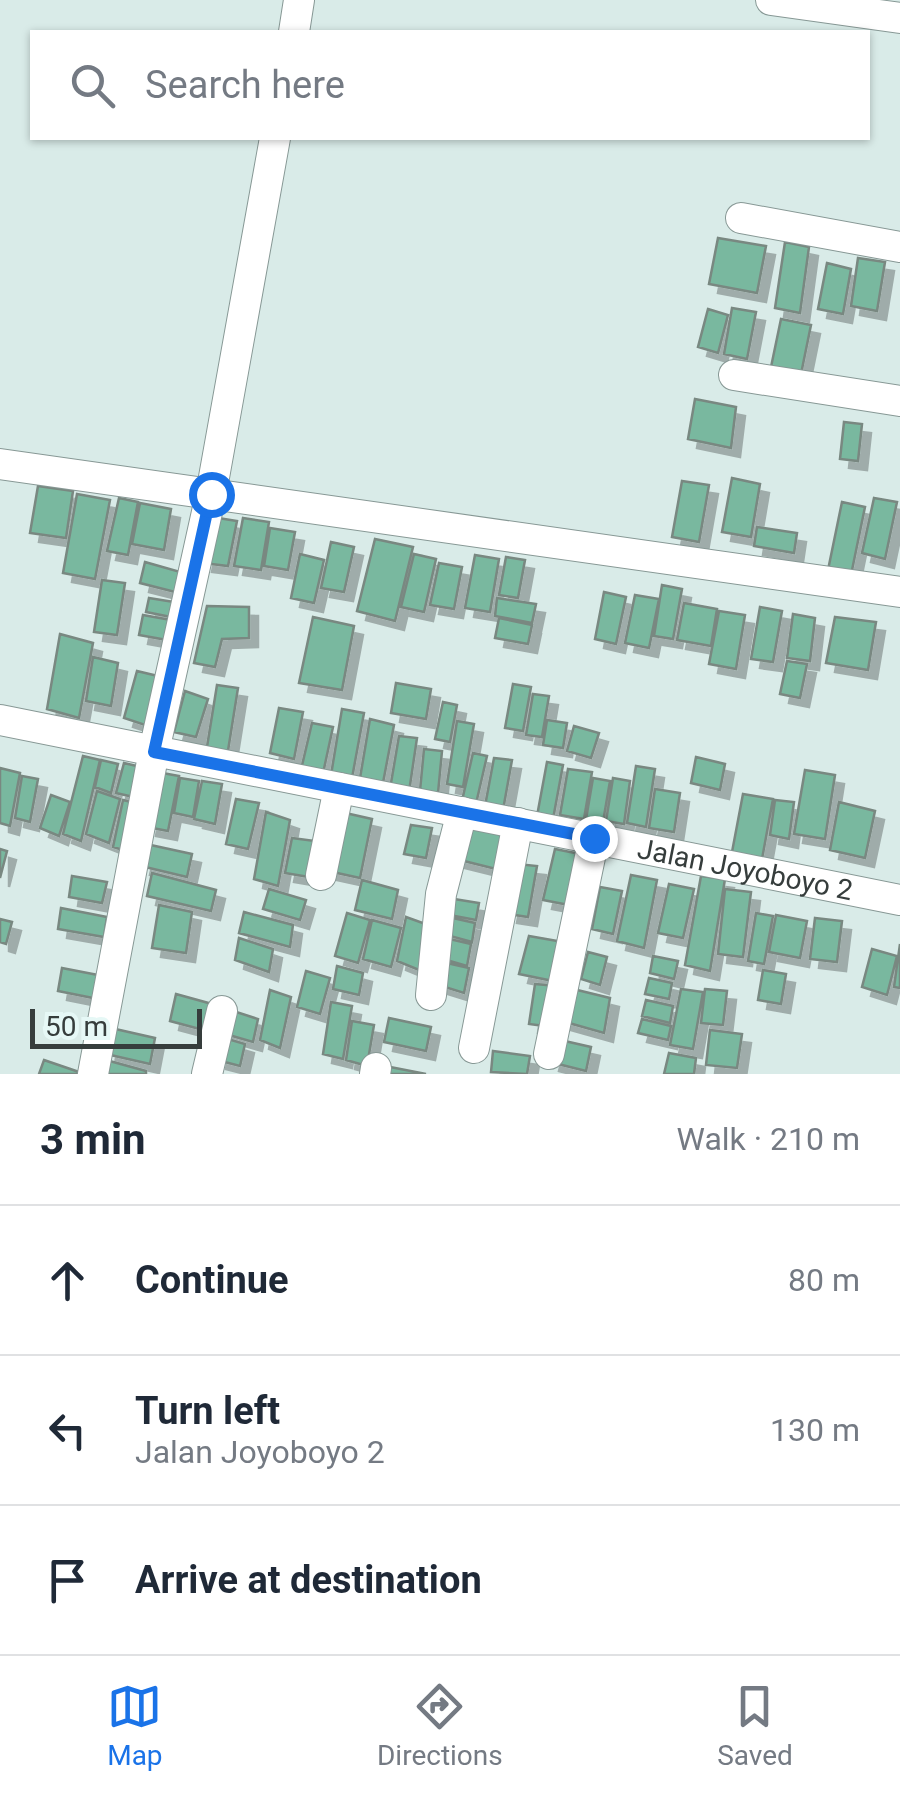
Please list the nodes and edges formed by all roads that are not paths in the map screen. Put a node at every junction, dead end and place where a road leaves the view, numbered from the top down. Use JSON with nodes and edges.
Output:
{"nodes":[{"id":1,"x":300,"y":0,"type":"edge"},
{"id":2,"x":771,"y":0,"type":"edge"},
{"id":3,"x":900,"y":18,"type":"edge"},
{"id":4,"x":294,"y":30,"type":"edge"},
{"id":5,"x":275,"y":140,"type":"edge"},
{"id":6,"x":741,"y":218,"type":"dead end"},
{"id":7,"x":900,"y":247,"type":"edge"},
{"id":8,"x":734,"y":376,"type":"dead end"},
{"id":9,"x":900,"y":400,"type":"edge"},
{"id":10,"x":0,"y":464,"type":"edge"},
{"id":11,"x":211,"y":494,"type":"junction"},
{"id":12,"x":900,"y":592,"type":"edge"},
{"id":13,"x":0,"y":720,"type":"edge"},
{"id":14,"x":154,"y":752,"type":"junction"},
{"id":15,"x":338,"y":788,"type":"junction"},
{"id":16,"x":462,"y":812,"type":"junction"},
{"id":17,"x":518,"y":824,"type":"junction"},
{"id":18,"x":594,"y":838,"type":"junction"},
{"id":19,"x":321,"y":875,"type":"dead end"},
{"id":20,"x":900,"y":900,"type":"edge"},
{"id":21,"x":431,"y":995,"type":"dead end"},
{"id":22,"x":222,"y":1011,"type":"dead end"},
{"id":23,"x":474,"y":1048,"type":"dead end"},
{"id":24,"x":549,"y":1054,"type":"dead end"},
{"id":25,"x":93,"y":1074,"type":"edge"},
{"id":26,"x":207,"y":1074,"type":"edge"}],
"edges":[{"from":1,"to":4,"type":"street"},
{"from":2,"to":3,"type":"street"},
{"from":5,"to":11,"type":"street"},
{"from":6,"to":7,"type":"street"},
{"from":8,"to":9,"type":"street"},
{"from":10,"to":11,"type":"street"},
{"from":11,"to":12,"type":"street"},
{"from":11,"to":14,"type":"street"},
{"from":13,"to":14,"type":"street","name":"Jalan Joyoboyo 2"},
{"from":14,"to":15,"type":"street","name":"Jalan Joyoboyo 2"},
{"from":14,"to":25,"type":"street"},
{"from":15,"to":16,"type":"street","name":"Jalan Joyoboyo 2"},
{"from":15,"to":19,"type":"street"},
{"from":16,"to":17,"type":"street","name":"Jalan Joyoboyo 2"},
{"from":16,"to":21,"type":"street"},
{"from":17,"to":18,"type":"street","name":"Jalan Joyoboyo 2"},
{"from":17,"to":23,"type":"street"},
{"from":18,"to":20,"type":"street","name":"Jalan Joyoboyo 2"},
{"from":18,"to":24,"type":"street"},
{"from":22,"to":26,"type":"street"}]}
